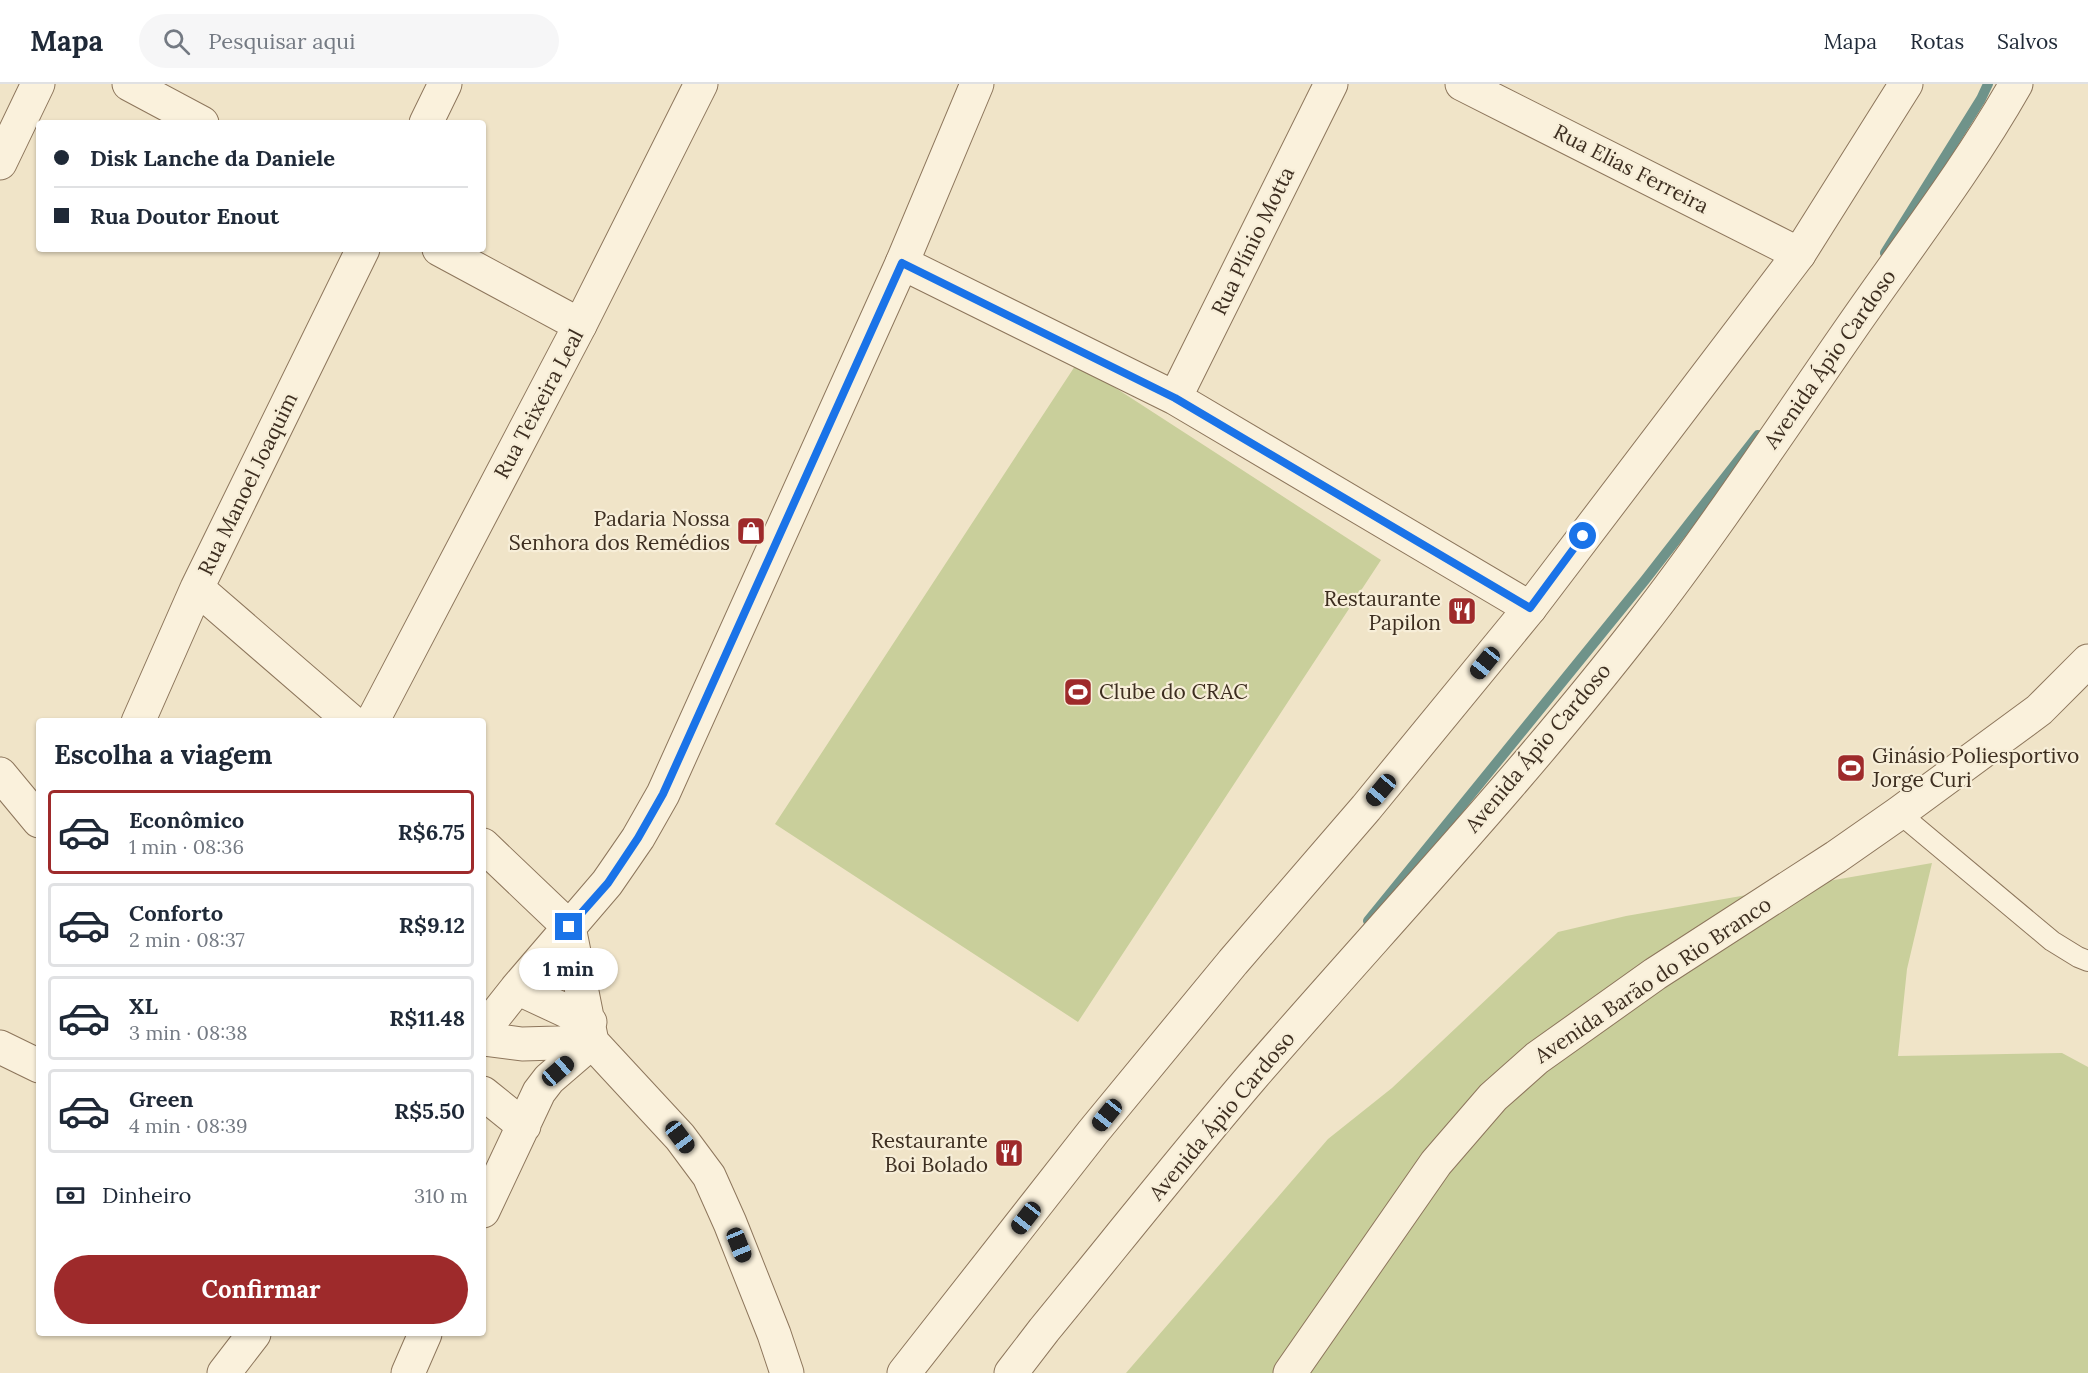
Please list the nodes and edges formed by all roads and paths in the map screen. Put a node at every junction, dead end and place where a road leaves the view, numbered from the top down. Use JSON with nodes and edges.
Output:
{"nodes":[{"id":1,"x":38,"y":84,"type":"edge"},
{"id":2,"x":129,"y":84,"type":"edge"},
{"id":3,"x":445,"y":84,"type":"edge"},
{"id":4,"x":701,"y":84,"type":"edge"},
{"id":5,"x":977,"y":84,"type":"edge"},
{"id":6,"x":1331,"y":84,"type":"edge"},
{"id":7,"x":1462,"y":84,"type":"edge"},
{"id":8,"x":1906,"y":84,"type":"edge"},
{"id":9,"x":2016,"y":84,"type":"edge"},
{"id":10,"x":196,"y":120,"type":"edge"},
{"id":11,"x":427,"y":120,"type":"edge"},
{"id":12,"x":4,"y":149,"type":"edge"},
{"id":13,"x":362,"y":252,"type":"edge"},
{"id":14,"x":444,"y":252,"type":"edge"},
{"id":15,"x":1799,"y":255,"type":"junction"},
{"id":16,"x":902,"y":263,"type":"junction"},
{"id":17,"x":580,"y":326,"type":"junction"},
{"id":18,"x":1175,"y":398,"type":"junction"},
{"id":19,"x":197,"y":588,"type":"junction"},
{"id":20,"x":1530,"y":608,"type":"junction"},
{"id":21,"x":2088,"y":661,"type":"edge"},
{"id":22,"x":140,"y":718,"type":"edge"},
{"id":23,"x":347,"y":718,"type":"edge"},
{"id":24,"x":374,"y":718,"type":"edge"},
{"id":25,"x":0,"y":774,"type":"edge"},
{"id":26,"x":1899,"y":813,"type":"junction"},
{"id":27,"x":36,"y":817,"type":"edge"},
{"id":28,"x":486,"y":848,"type":"edge"},
{"id":29,"x":569,"y":927,"type":"junction"},
{"id":30,"x":2088,"y":961,"type":"edge"},
{"id":31,"x":517,"y":988,"type":"junction"},
{"id":32,"x":486,"y":1027,"type":"edge"},
{"id":33,"x":591,"y":1032,"type":"junction"},
{"id":34,"x":486,"y":1039,"type":"edge"},
{"id":35,"x":0,"y":1047,"type":"edge"},
{"id":36,"x":36,"y":1065,"type":"edge"},
{"id":37,"x":486,"y":1094,"type":"edge"},
{"id":38,"x":524,"y":1126,"type":"junction"},
{"id":39,"x":486,"y":1205,"type":"edge"},
{"id":40,"x":252,"y":1336,"type":"edge"},
{"id":41,"x":424,"y":1336,"type":"edge"},
{"id":42,"x":224,"y":1373,"type":"edge"},
{"id":43,"x":408,"y":1373,"type":"edge"},
{"id":44,"x":787,"y":1373,"type":"edge"},
{"id":45,"x":904,"y":1373,"type":"edge"},
{"id":46,"x":1011,"y":1373,"type":"edge"},
{"id":47,"x":1290,"y":1373,"type":"edge"}],
"edges":[{"from":1,"to":12,"type":"street"},
{"from":2,"to":10,"type":"street"},
{"from":3,"to":11,"type":"street"},
{"from":4,"to":17,"type":"street","name":"Rua Teixeira Leal"},
{"from":5,"to":16,"type":"street"},
{"from":6,"to":18,"type":"street","name":"Rua Plínio Motta"},
{"from":7,"to":15,"type":"street","name":"Rua Elias Ferreira"},
{"from":8,"to":15,"type":"street"},
{"from":9,"to":46,"type":"street","name":"Avenida Ápio Cardoso"},
{"from":13,"to":19,"type":"street","name":"Rua Manoel Joaquim"},
{"from":14,"to":17,"type":"street"},
{"from":15,"to":20,"type":"street"},
{"from":16,"to":18,"type":"street"},
{"from":16,"to":29,"type":"street"},
{"from":17,"to":24,"type":"street","name":"Rua Teixeira Leal"},
{"from":18,"to":20,"type":"street"},
{"from":19,"to":22,"type":"street","name":"Rua Manoel Joaquim"},
{"from":19,"to":23,"type":"street"},
{"from":20,"to":45,"type":"street"},
{"from":21,"to":26,"type":"street","name":"Avenida Barão do Rio Branco"},
{"from":25,"to":27,"type":"street"},
{"from":26,"to":30,"type":"lane"},
{"from":26,"to":47,"type":"street","name":"Avenida Barão do Rio Branco"},
{"from":28,"to":29,"type":"street"},
{"from":29,"to":31,"type":"street"},
{"from":29,"to":33,"type":"street"},
{"from":31,"to":32,"type":"street"},
{"from":31,"to":33,"type":"street"},
{"from":33,"to":34,"type":"street"},
{"from":33,"to":38,"type":"street"},
{"from":33,"to":44,"type":"street"},
{"from":35,"to":36,"type":"street"},
{"from":37,"to":38,"type":"street"},
{"from":38,"to":39,"type":"street"},
{"from":40,"to":42,"type":"street"},
{"from":41,"to":43,"type":"street"}]}
